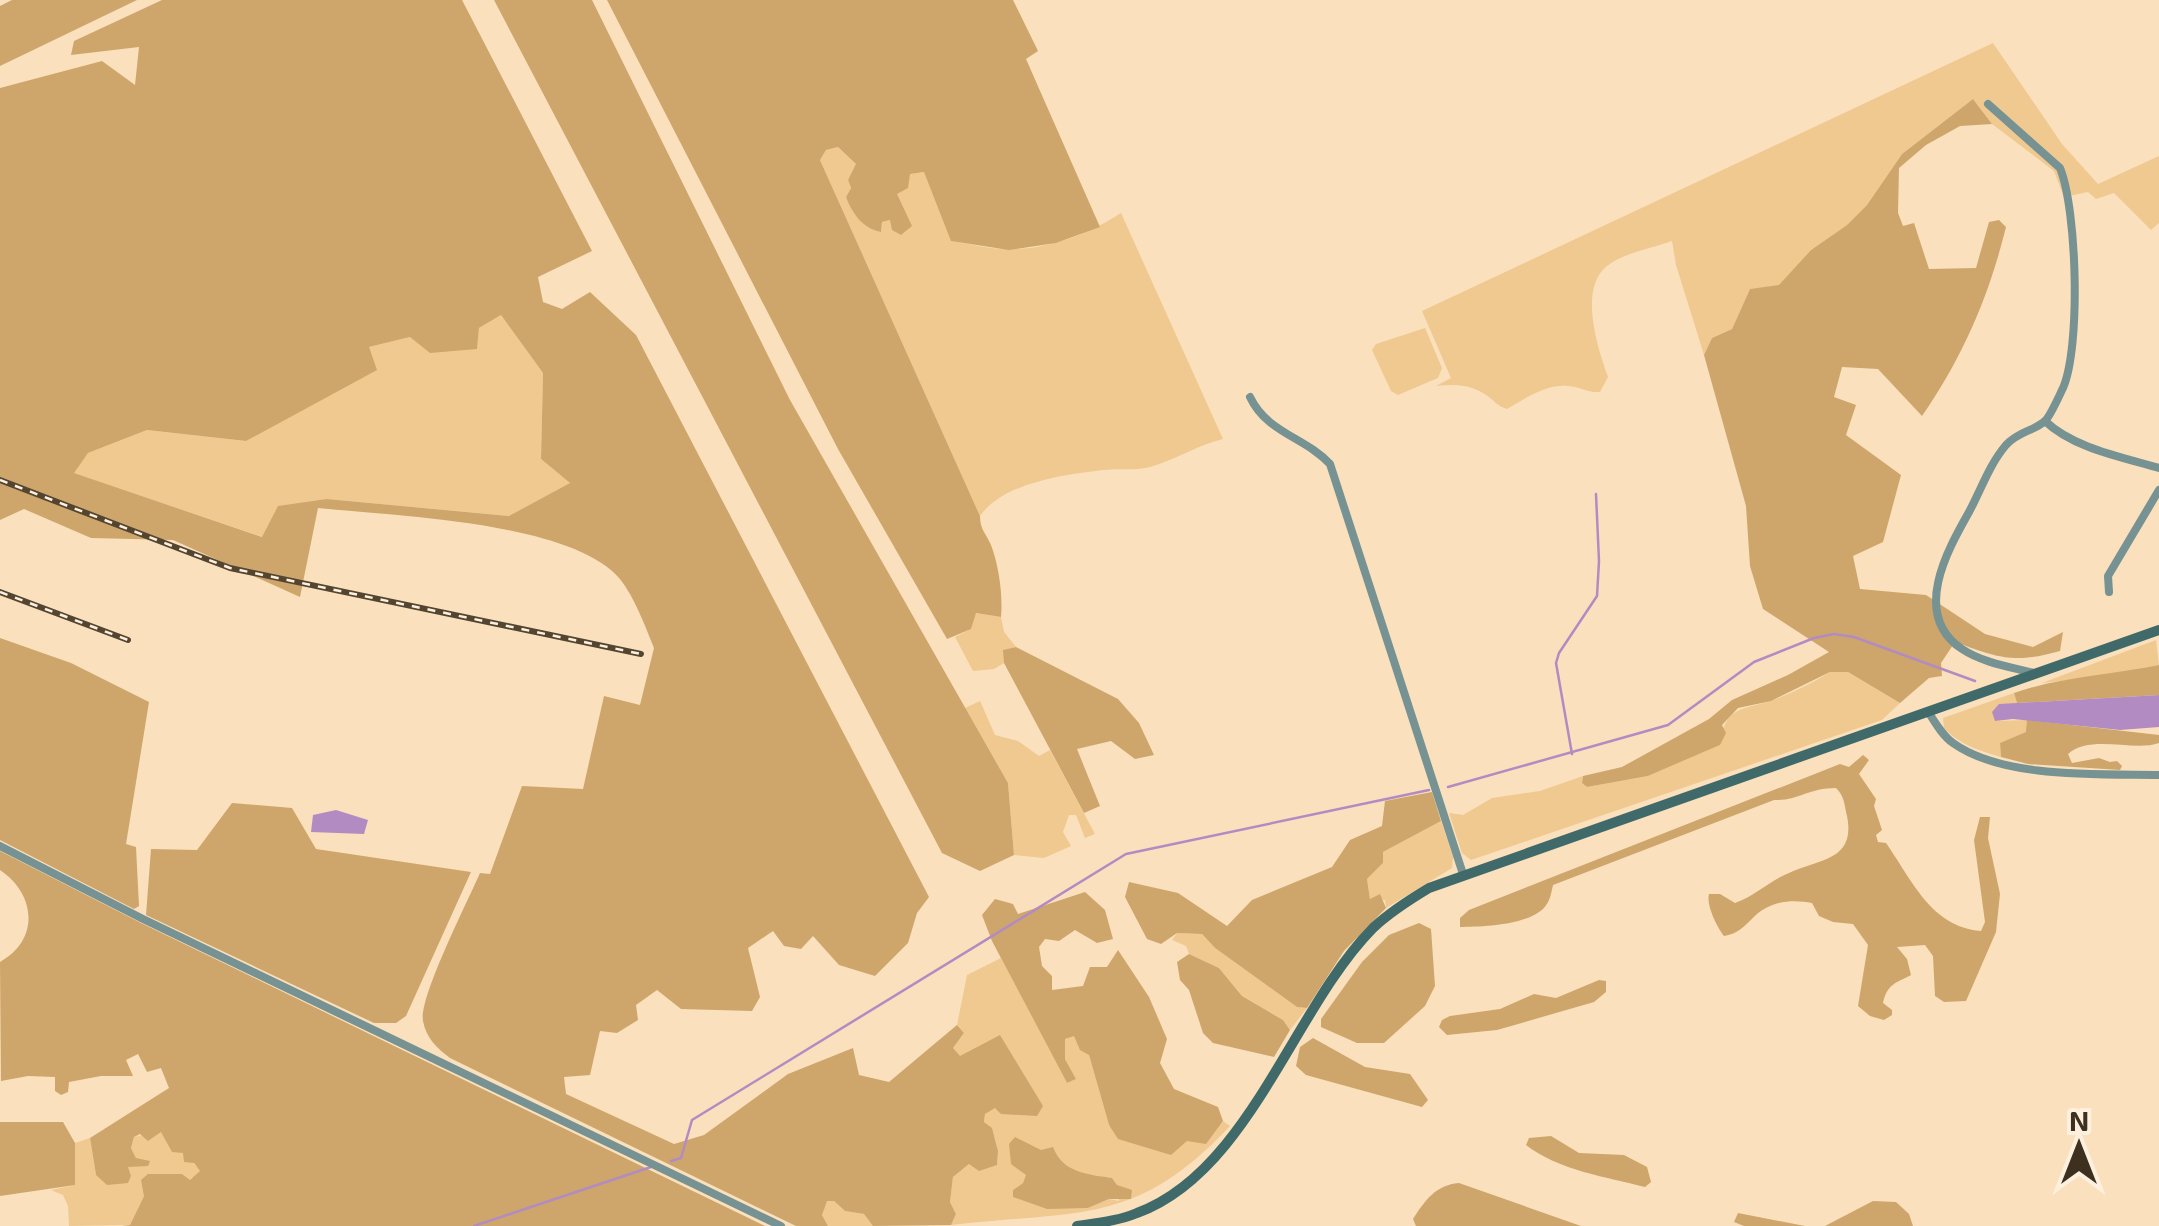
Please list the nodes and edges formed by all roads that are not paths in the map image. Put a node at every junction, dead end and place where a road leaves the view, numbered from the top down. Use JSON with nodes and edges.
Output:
{"nodes":[{"id":1,"x":1988,"y":104,"type":"dead end"},
{"id":2,"x":1250,"y":397,"type":"dead end"},
{"id":3,"x":2045,"y":421,"type":"junction"},
{"id":4,"x":2159,"y":468,"type":"edge"},
{"id":5,"x":2159,"y":490,"type":"edge"},
{"id":6,"x":2109,"y":592,"type":"dead end"},
{"id":7,"x":2159,"y":630,"type":"edge"},
{"id":8,"x":2039,"y":674,"type":"junction"},
{"id":9,"x":1929,"y":714,"type":"junction"},
{"id":10,"x":2159,"y":775,"type":"edge"},
{"id":11,"x":0,"y":846,"type":"edge"},
{"id":12,"x":1464,"y":874,"type":"junction"},
{"id":13,"x":781,"y":1226,"type":"edge"},
{"id":14,"x":1077,"y":1226,"type":"edge"}],
"edges":[{"from":1,"to":3,"type":"street"},
{"from":2,"to":12,"type":"street"},
{"from":3,"to":4,"type":"street"},
{"from":3,"to":8,"type":"street"},
{"from":5,"to":6,"type":"street"},
{"from":7,"to":8,"type":"main road"},
{"from":8,"to":9,"type":"main road"},
{"from":9,"to":10,"type":"street"},
{"from":9,"to":12,"type":"main road"},
{"from":11,"to":13,"type":"street"},
{"from":12,"to":14,"type":"main road"}]}
